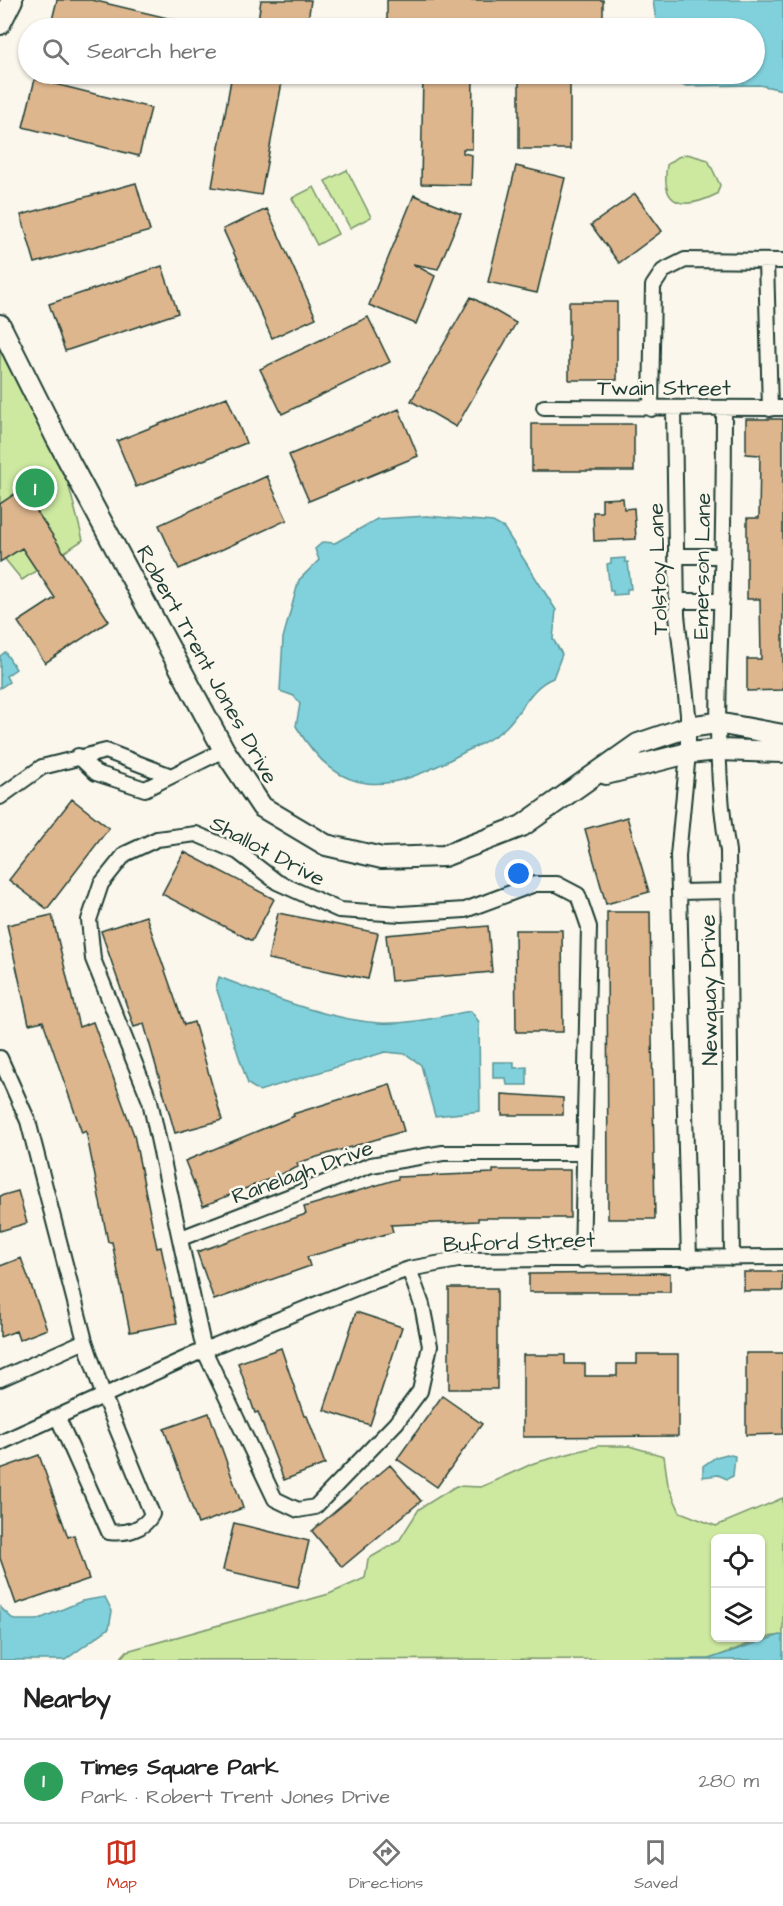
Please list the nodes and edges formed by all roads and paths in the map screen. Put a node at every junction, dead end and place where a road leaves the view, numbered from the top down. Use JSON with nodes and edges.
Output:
{"nodes":[{"id":1,"x":12,"y":0,"type":"edge"},
{"id":2,"x":0,"y":24,"type":"edge"},
{"id":3,"x":766,"y":261,"type":"junction"},
{"id":4,"x":783,"y":261,"type":"edge"},
{"id":5,"x":0,"y":325,"type":"edge"},
{"id":6,"x":544,"y":407,"type":"dead end"},
{"id":7,"x":651,"y":409,"type":"junction"},
{"id":8,"x":674,"y":409,"type":"junction"},
{"id":9,"x":724,"y":409,"type":"junction"},
{"id":10,"x":776,"y":409,"type":"edge"},
{"id":11,"x":676,"y":556,"type":"junction"},
{"id":12,"x":723,"y":556,"type":"junction"},
{"id":13,"x":676,"y":600,"type":"junction"},
{"id":14,"x":722,"y":600,"type":"junction"},
{"id":15,"x":717,"y":723,"type":"junction"},
{"id":16,"x":688,"y":727,"type":"junction"},
{"id":17,"x":783,"y":735,"type":"edge"},
{"id":18,"x":224,"y":750,"type":"junction"},
{"id":19,"x":718,"y":750,"type":"junction"},
{"id":20,"x":783,"y":752,"type":"edge"},
{"id":21,"x":688,"y":753,"type":"junction"},
{"id":22,"x":78,"y":756,"type":"junction"},
{"id":23,"x":122,"y":758,"type":"junction"},
{"id":24,"x":171,"y":776,"type":"junction"},
{"id":25,"x":114,"y":779,"type":"junction"},
{"id":26,"x":585,"y":780,"type":"junction"},
{"id":27,"x":0,"y":797,"type":"edge"},
{"id":28,"x":728,"y":891,"type":"junction"},
{"id":29,"x":679,"y":892,"type":"junction"},
{"id":30,"x":0,"y":1058,"type":"edge"},
{"id":31,"x":584,"y":1153,"type":"junction"},
{"id":32,"x":181,"y":1238,"type":"junction"},
{"id":33,"x":783,"y":1257,"type":"edge"},
{"id":34,"x":732,"y":1258,"type":"junction"},
{"id":35,"x":689,"y":1259,"type":"junction"},
{"id":36,"x":582,"y":1260,"type":"junction"},
{"id":37,"x":409,"y":1269,"type":"junction"},
{"id":38,"x":85,"y":1341,"type":"junction"},
{"id":39,"x":204,"y":1350,"type":"junction"},
{"id":40,"x":0,"y":1379,"type":"edge"},
{"id":41,"x":104,"y":1397,"type":"junction"},
{"id":42,"x":58,"y":1418,"type":"junction"},
{"id":43,"x":0,"y":1443,"type":"edge"}],
"edges":[{"from":1,"to":2,"type":"street"},
{"from":3,"to":4,"type":"street"},
{"from":3,"to":7,"type":"street"},
{"from":3,"to":10,"type":"street"},
{"from":5,"to":18,"type":"street","name":"Robert Trent Jones Drive"},
{"from":6,"to":7,"type":"street","name":"Twain Street"},
{"from":7,"to":8,"type":"street","name":"Twain Street"},
{"from":8,"to":9,"type":"street","name":"Twain Street"},
{"from":8,"to":11,"type":"street","name":"Tolstoy Lane"},
{"from":9,"to":10,"type":"street","name":"Twain Street"},
{"from":9,"to":12,"type":"street","name":"Emerson Lane"},
{"from":11,"to":12,"type":"street"},
{"from":11,"to":13,"type":"street","name":"Tolstoy Lane"},
{"from":12,"to":14,"type":"street","name":"Emerson Lane"},
{"from":13,"to":14,"type":"street"},
{"from":13,"to":16,"type":"street","name":"Tolstoy Lane"},
{"from":14,"to":15,"type":"street","name":"Emerson Lane"},
{"from":15,"to":16,"type":"street","name":"Robert Trent Jones Drive"},
{"from":15,"to":17,"type":"street","name":"Robert Trent Jones Drive"},
{"from":15,"to":19,"type":"street","name":"Newquay Drive"},
{"from":16,"to":21,"type":"street","name":"Newquay Drive"},
{"from":16,"to":26,"type":"street","name":"Robert Trent Jones Drive"},
{"from":18,"to":24,"type":"street"},
{"from":18,"to":26,"type":"street","name":"Robert Trent Jones Drive"},
{"from":19,"to":20,"type":"street","name":"Robert Trent Jones Drive"},
{"from":19,"to":21,"type":"street","name":"Robert Trent Jones Drive"},
{"from":19,"to":28,"type":"street","name":"Newquay Drive"},
{"from":21,"to":26,"type":"street","name":"Robert Trent Jones Drive"},
{"from":21,"to":29,"type":"street","name":"Newquay Drive"},
{"from":22,"to":23,"type":"street"},
{"from":22,"to":25,"type":"street"},
{"from":22,"to":27,"type":"street"},
{"from":23,"to":24,"type":"street"},
{"from":23,"to":25,"type":"street"},
{"from":24,"to":25,"type":"street"},
{"from":28,"to":29,"type":"street"},
{"from":28,"to":34,"type":"street","name":"Newquay Drive"},
{"from":29,"to":35,"type":"street","name":"Newquay Drive"},
{"from":30,"to":38,"type":"street"},
{"from":31,"to":32,"type":"street","name":"Ranelagh Drive"},
{"from":31,"to":32,"type":"street","name":"Shallot Drive"},
{"from":31,"to":36,"type":"street","name":"Shallot Drive"},
{"from":32,"to":39,"type":"street","name":"Shallot Drive"},
{"from":33,"to":34,"type":"street","name":"Buford Street"},
{"from":34,"to":35,"type":"street","name":"Buford Street"},
{"from":35,"to":36,"type":"street","name":"Buford Street"},
{"from":36,"to":37,"type":"street","name":"Buford Street"},
{"from":37,"to":39,"type":"street","name":"Buford Street"},
{"from":37,"to":39,"type":"street","name":"Shallot Drive"},
{"from":38,"to":40,"type":"street"},
{"from":38,"to":41,"type":"street"},
{"from":39,"to":41,"type":"street","name":"Buford Street"},
{"from":41,"to":42,"type":"street","name":"Buford Street"},
{"from":41,"to":42,"type":"street"},
{"from":42,"to":43,"type":"street","name":"Buford Street"}]}
